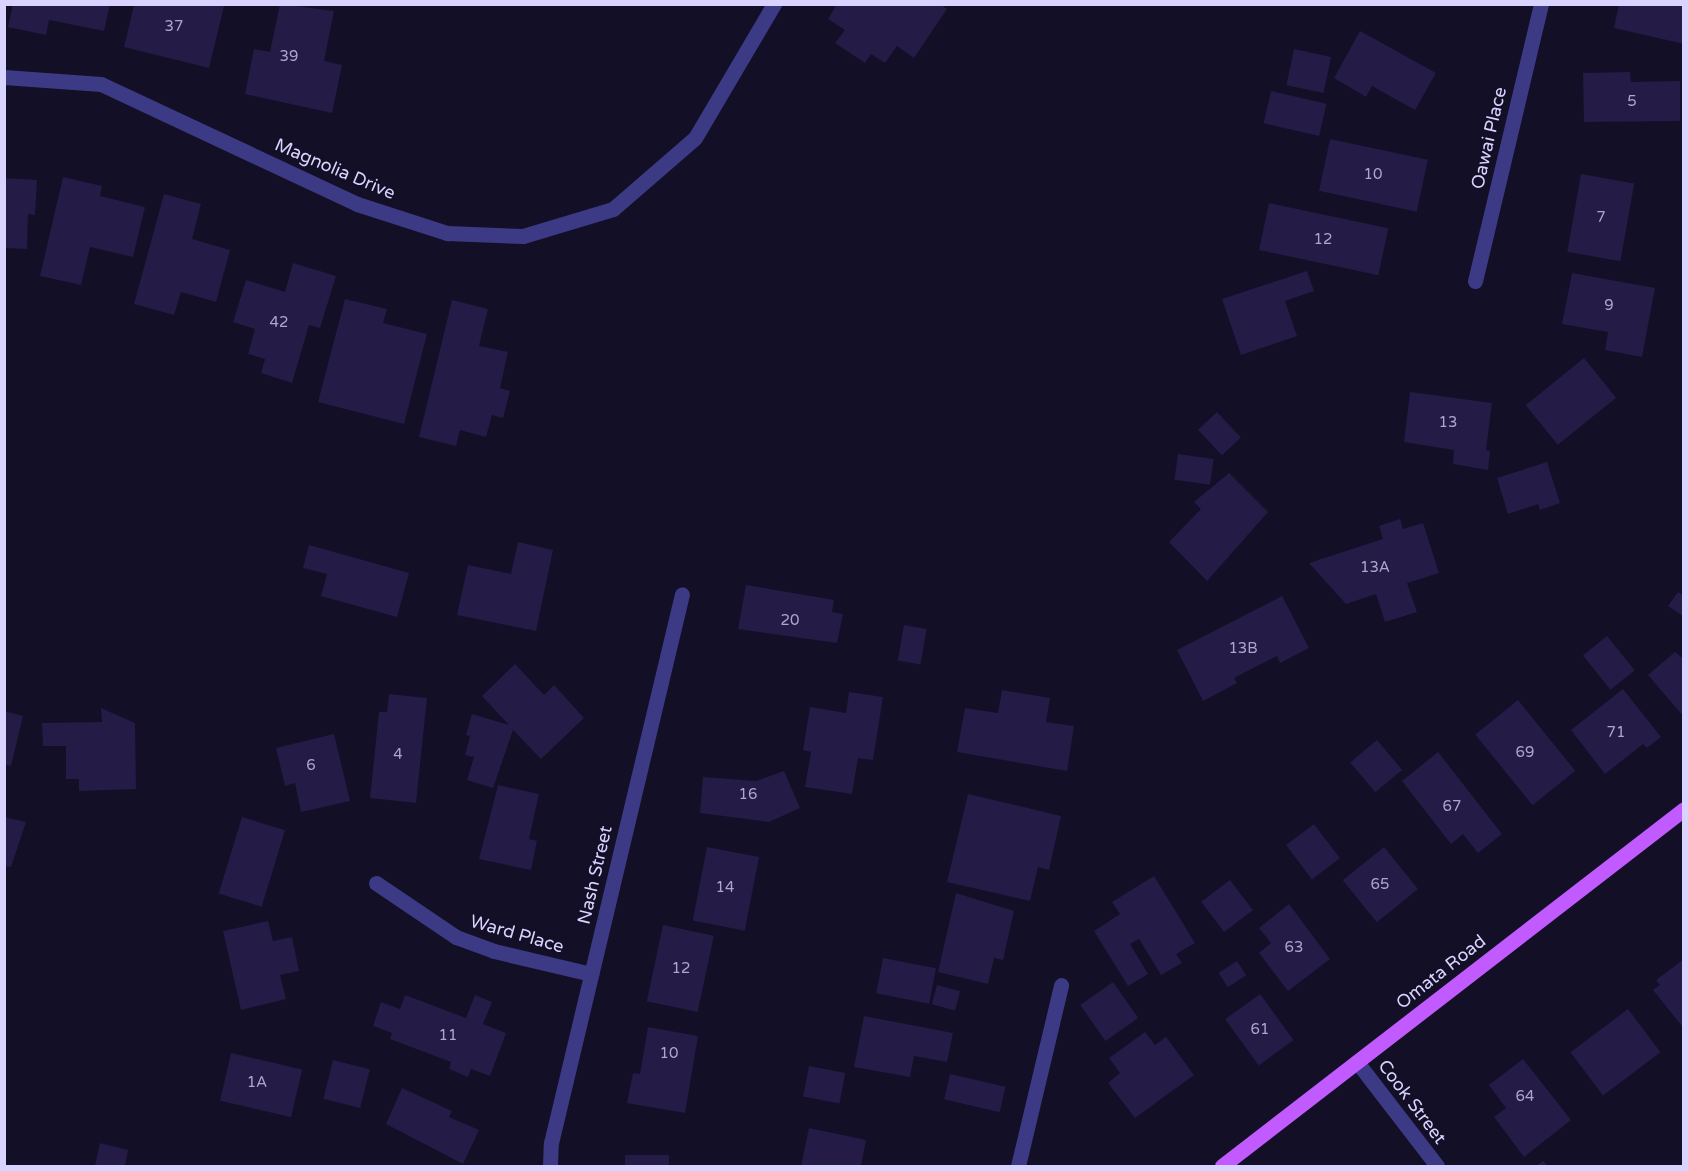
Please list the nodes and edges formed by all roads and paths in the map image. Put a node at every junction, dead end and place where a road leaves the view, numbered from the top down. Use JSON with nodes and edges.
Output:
{"nodes":[{"id":1,"x":774,"y":4,"type":"edge"},
{"id":2,"x":1541,"y":4,"type":"edge"},
{"id":3,"x":4,"y":77,"type":"edge"},
{"id":4,"x":1475,"y":281,"type":"dead end"},
{"id":5,"x":682,"y":594,"type":"dead end"},
{"id":6,"x":1683,"y":809,"type":"edge"},
{"id":7,"x":376,"y":883,"type":"dead end"},
{"id":8,"x":591,"y":974,"type":"junction"},
{"id":9,"x":1061,"y":986,"type":"dead end"},
{"id":10,"x":1357,"y":1062,"type":"junction"},
{"id":11,"x":550,"y":1167,"type":"edge"},
{"id":12,"x":1018,"y":1167,"type":"edge"},
{"id":13,"x":1222,"y":1167,"type":"edge"},
{"id":14,"x":1437,"y":1167,"type":"edge"}],
"edges":[{"from":1,"to":3,"type":"street","name":"Magnolia Drive"},
{"from":2,"to":4,"type":"street","name":"Oawai Place"},
{"from":5,"to":8,"type":"street","name":"Nash Street"},
{"from":6,"to":10,"type":"main road","name":"Omata Road"},
{"from":7,"to":8,"type":"street","name":"Ward Place"},
{"from":8,"to":11,"type":"street","name":"Nash Street"},
{"from":9,"to":12,"type":"street"},
{"from":10,"to":13,"type":"main road","name":"Omata Road"},
{"from":10,"to":14,"type":"street","name":"Cook Street"}]}
